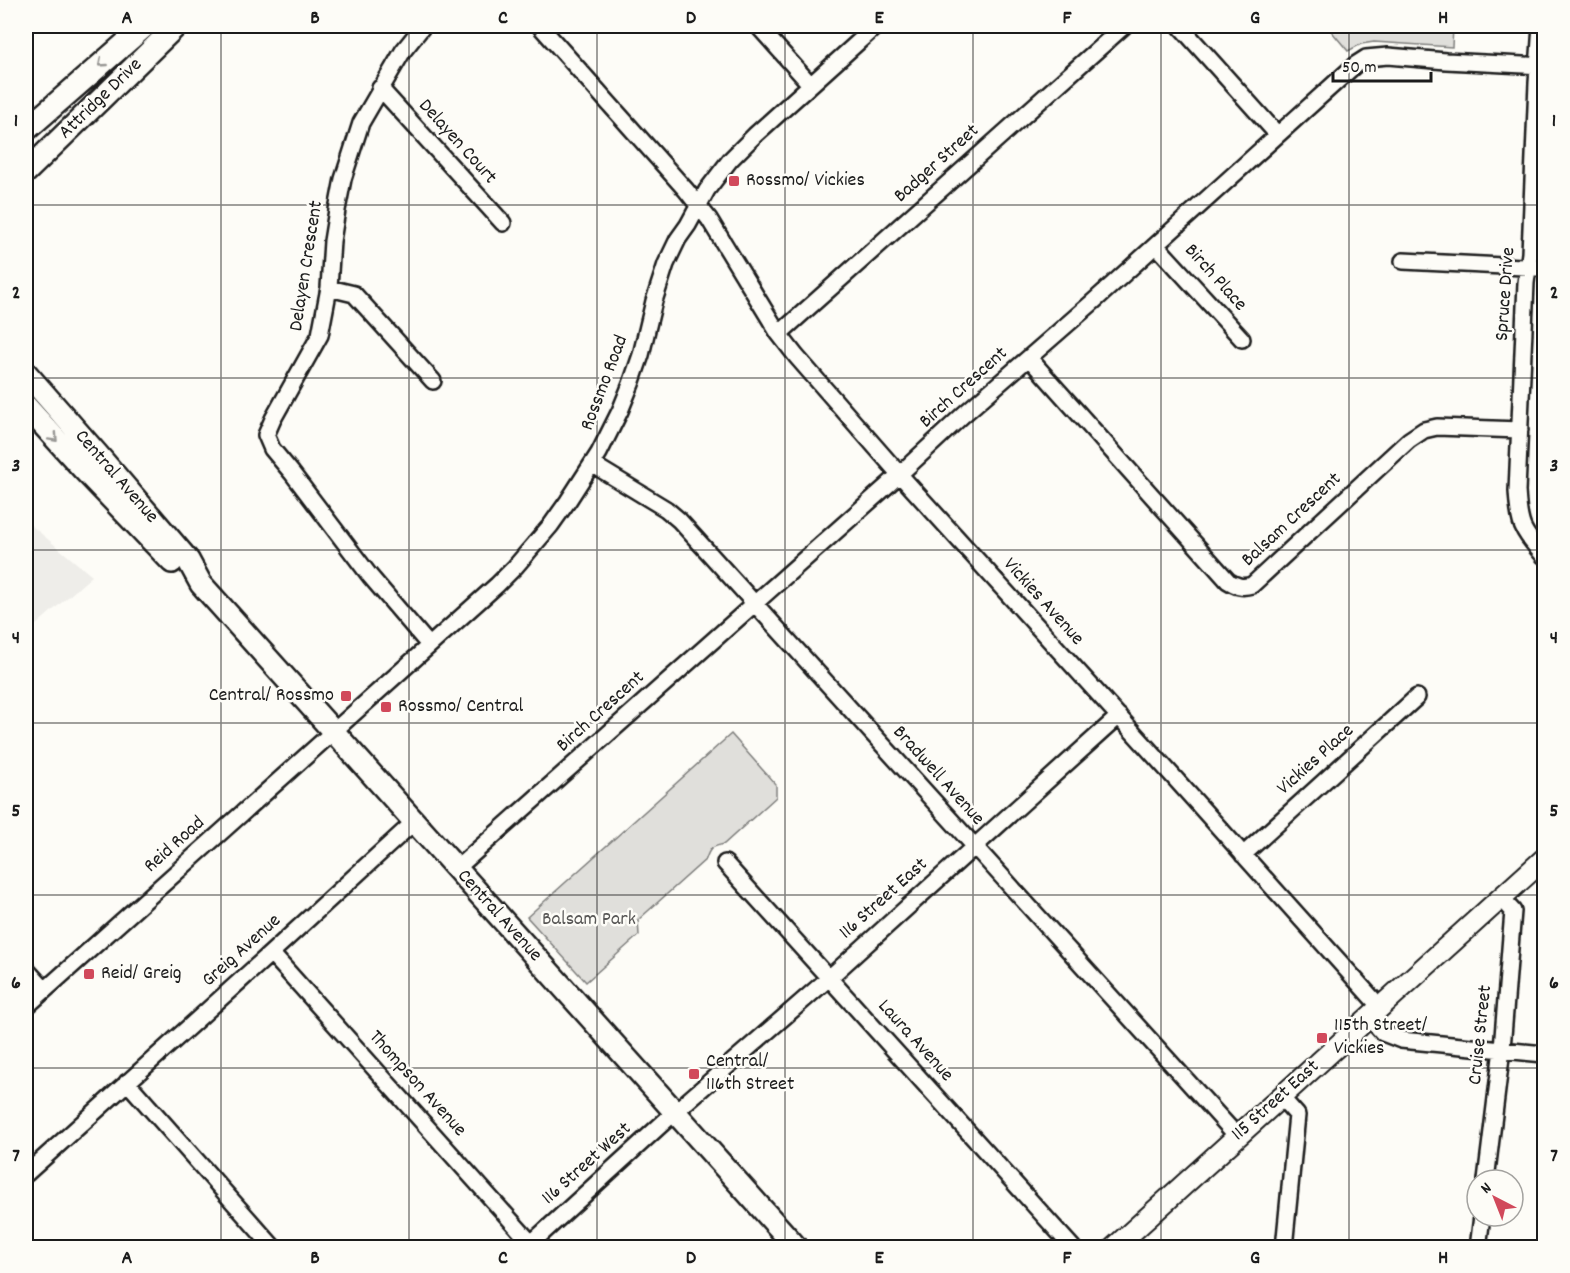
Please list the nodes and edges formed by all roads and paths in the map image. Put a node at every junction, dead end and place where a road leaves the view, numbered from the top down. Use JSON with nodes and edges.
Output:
{"nodes":[{"id":1,"x":145,"y":26,"type":"edge"},
{"id":2,"x":176,"y":26,"type":"edge"},
{"id":3,"x":423,"y":26,"type":"edge"},
{"id":4,"x":540,"y":26,"type":"edge"},
{"id":5,"x":758,"y":26,"type":"edge"},
{"id":6,"x":876,"y":26,"type":"edge"},
{"id":7,"x":1124,"y":26,"type":"edge"},
{"id":8,"x":1180,"y":26,"type":"edge"},
{"id":9,"x":1541,"y":26,"type":"edge"},
{"id":10,"x":1541,"y":66,"type":"edge"},
{"id":11,"x":810,"y":84,"type":"junction"},
{"id":12,"x":381,"y":88,"type":"junction"},
{"id":13,"x":26,"y":130,"type":"edge"},
{"id":14,"x":1277,"y":134,"type":"junction"},
{"id":15,"x":26,"y":172,"type":"edge"},
{"id":16,"x":699,"y":206,"type":"junction"},
{"id":17,"x":503,"y":223,"type":"dead end"},
{"id":18,"x":1156,"y":245,"type":"junction"},
{"id":19,"x":1403,"y":261,"type":"dead end"},
{"id":20,"x":1529,"y":268,"type":"junction"},
{"id":21,"x":1545,"y":268,"type":"edge"},
{"id":22,"x":329,"y":288,"type":"junction"},
{"id":23,"x":779,"y":334,"type":"junction"},
{"id":24,"x":1242,"y":339,"type":"dead end"},
{"id":25,"x":1029,"y":358,"type":"junction"},
{"id":26,"x":26,"y":373,"type":"edge"},
{"id":27,"x":433,"y":381,"type":"dead end"},
{"id":28,"x":26,"y":406,"type":"edge"},
{"id":29,"x":1520,"y":430,"type":"junction"},
{"id":30,"x":592,"y":464,"type":"junction"},
{"id":31,"x":900,"y":475,"type":"junction"},
{"id":32,"x":1545,"y":556,"type":"edge"},
{"id":33,"x":201,"y":584,"type":"junction"},
{"id":34,"x":754,"y":604,"type":"junction"},
{"id":35,"x":429,"y":645,"type":"junction"},
{"id":36,"x":1417,"y":697,"type":"dead end"},
{"id":37,"x":1119,"y":716,"type":"junction"},
{"id":38,"x":333,"y":731,"type":"junction"},
{"id":39,"x":414,"y":822,"type":"junction"},
{"id":40,"x":974,"y":847,"type":"junction"},
{"id":41,"x":1243,"y":855,"type":"junction"},
{"id":42,"x":1545,"y":859,"type":"edge"},
{"id":43,"x":725,"y":863,"type":"dead end"},
{"id":44,"x":456,"y":869,"type":"junction"},
{"id":45,"x":1501,"y":898,"type":"junction"},
{"id":46,"x":272,"y":953,"type":"junction"},
{"id":47,"x":26,"y":969,"type":"edge"},
{"id":48,"x":829,"y":978,"type":"junction"},
{"id":49,"x":45,"y":990,"type":"junction"},
{"id":50,"x":26,"y":1006,"type":"edge"},
{"id":51,"x":1374,"y":1012,"type":"junction"},
{"id":52,"x":1502,"y":1049,"type":"junction"},
{"id":53,"x":1545,"y":1054,"type":"edge"},
{"id":54,"x":127,"y":1082,"type":"junction"},
{"id":55,"x":1281,"y":1096,"type":"junction"},
{"id":56,"x":676,"y":1112,"type":"junction"},
{"id":57,"x":1237,"y":1136,"type":"junction"},
{"id":58,"x":1487,"y":1168,"type":"edge"},
{"id":59,"x":26,"y":1174,"type":"edge"},
{"id":60,"x":1480,"y":1228,"type":"edge"},
{"id":61,"x":529,"y":1245,"type":"edge"},
{"id":62,"x":794,"y":1246,"type":"edge"},
{"id":63,"x":274,"y":1248,"type":"edge"},
{"id":64,"x":1073,"y":1248,"type":"edge"},
{"id":65,"x":1114,"y":1248,"type":"edge"},
{"id":66,"x":1284,"y":1248,"type":"edge"},
{"id":67,"x":1478,"y":1248,"type":"edge"}],
"edges":[{"from":1,"to":13,"type":"main road","name":"Attridge Drive","one_way":true},
{"from":2,"to":15,"type":"main road","name":"Attridge Drive"},
{"from":3,"to":12,"type":"street","name":"Delayen Crescent"},
{"from":4,"to":16,"type":"street"},
{"from":5,"to":11,"type":"street"},
{"from":6,"to":11,"type":"street","name":"Rossmo Road"},
{"from":7,"to":23,"type":"street","name":"Badger Street"},
{"from":8,"to":14,"type":"street"},
{"from":9,"to":10,"type":"street","name":"Spruce Drive"},
{"from":10,"to":14,"type":"street","name":"Birch Crescent"},
{"from":10,"to":20,"type":"street","name":"Spruce Drive"},
{"from":11,"to":16,"type":"street","name":"Rossmo Road"},
{"from":12,"to":17,"type":"street","name":"Delayen Court"},
{"from":12,"to":22,"type":"street","name":"Delayen Crescent"},
{"from":14,"to":18,"type":"street","name":"Birch Crescent"},
{"from":16,"to":23,"type":"street","name":"Vickies Avenue"},
{"from":16,"to":30,"type":"street","name":"Rossmo Road"},
{"from":18,"to":24,"type":"street","name":"Birch Place"},
{"from":18,"to":25,"type":"street","name":"Birch Crescent"},
{"from":19,"to":20,"type":"street"},
{"from":20,"to":21,"type":"street"},
{"from":20,"to":29,"type":"street","name":"Spruce Drive"},
{"from":22,"to":27,"type":"street"},
{"from":22,"to":35,"type":"street","name":"Delayen Crescent"},
{"from":23,"to":31,"type":"street","name":"Vickies Avenue"},
{"from":25,"to":29,"type":"street","name":"Balsam Crescent"},
{"from":25,"to":31,"type":"street","name":"Birch Crescent"},
{"from":26,"to":33,"type":"main road","name":"Central Avenue"},
{"from":28,"to":33,"type":"main road","name":"Central Avenue","one_way":true},
{"from":29,"to":32,"type":"street","name":"Spruce Drive"},
{"from":30,"to":34,"type":"street","name":"Bradwell Avenue"},
{"from":30,"to":35,"type":"street","name":"Rossmo Road"},
{"from":31,"to":34,"type":"street","name":"Birch Crescent"},
{"from":31,"to":37,"type":"street","name":"Vickies Avenue"},
{"from":33,"to":38,"type":"main road","name":"Central Avenue"},
{"from":34,"to":40,"type":"street","name":"Bradwell Avenue"},
{"from":34,"to":44,"type":"street","name":"Birch Crescent"},
{"from":35,"to":38,"type":"street","name":"Rossmo Road"},
{"from":36,"to":41,"type":"street","name":"Vickies Place"},
{"from":37,"to":40,"type":"street","name":"116 Street East"},
{"from":37,"to":41,"type":"street","name":"Vickies Avenue"},
{"from":38,"to":39,"type":"main road","name":"Central Avenue"},
{"from":38,"to":49,"type":"street","name":"Reid Road"},
{"from":39,"to":44,"type":"main road","name":"Central Avenue"},
{"from":39,"to":46,"type":"street","name":"Greig Avenue"},
{"from":40,"to":48,"type":"street","name":"116 Street East"},
{"from":40,"to":57,"type":"street","name":"Bradwell Avenue"},
{"from":41,"to":51,"type":"street","name":"Vickies Avenue"},
{"from":42,"to":45,"type":"street","name":"115 Street East"},
{"from":43,"to":48,"type":"street","name":"Laura Avenue"},
{"from":44,"to":56,"type":"main road","name":"Central Avenue"},
{"from":45,"to":51,"type":"street","name":"115 Street East"},
{"from":45,"to":52,"type":"street","name":"Cruise Street"},
{"from":46,"to":54,"type":"street","name":"Greig Avenue"},
{"from":46,"to":61,"type":"street","name":"Thompson Avenue"},
{"from":47,"to":49,"type":"street"},
{"from":48,"to":56,"type":"street","name":"116 Street East"},
{"from":48,"to":64,"type":"street","name":"Laura Avenue"},
{"from":49,"to":50,"type":"street","name":"Reid Road"},
{"from":51,"to":52,"type":"street","name":"Vickies Avenue"},
{"from":51,"to":55,"type":"street","name":"115 Street East"},
{"from":52,"to":53,"type":"street","name":"Vickies Avenue"},
{"from":52,"to":58,"type":"street","name":"Cruise Street"},
{"from":54,"to":59,"type":"street","name":"Greig Avenue"},
{"from":54,"to":63,"type":"street"},
{"from":55,"to":57,"type":"street","name":"115 Street East"},
{"from":55,"to":66,"type":"street"},
{"from":56,"to":61,"type":"street","name":"116 Street West"},
{"from":56,"to":62,"type":"main road","name":"Central Avenue"},
{"from":57,"to":65,"type":"street","name":"115 Street East"},
{"from":60,"to":67,"type":"street"}]}
